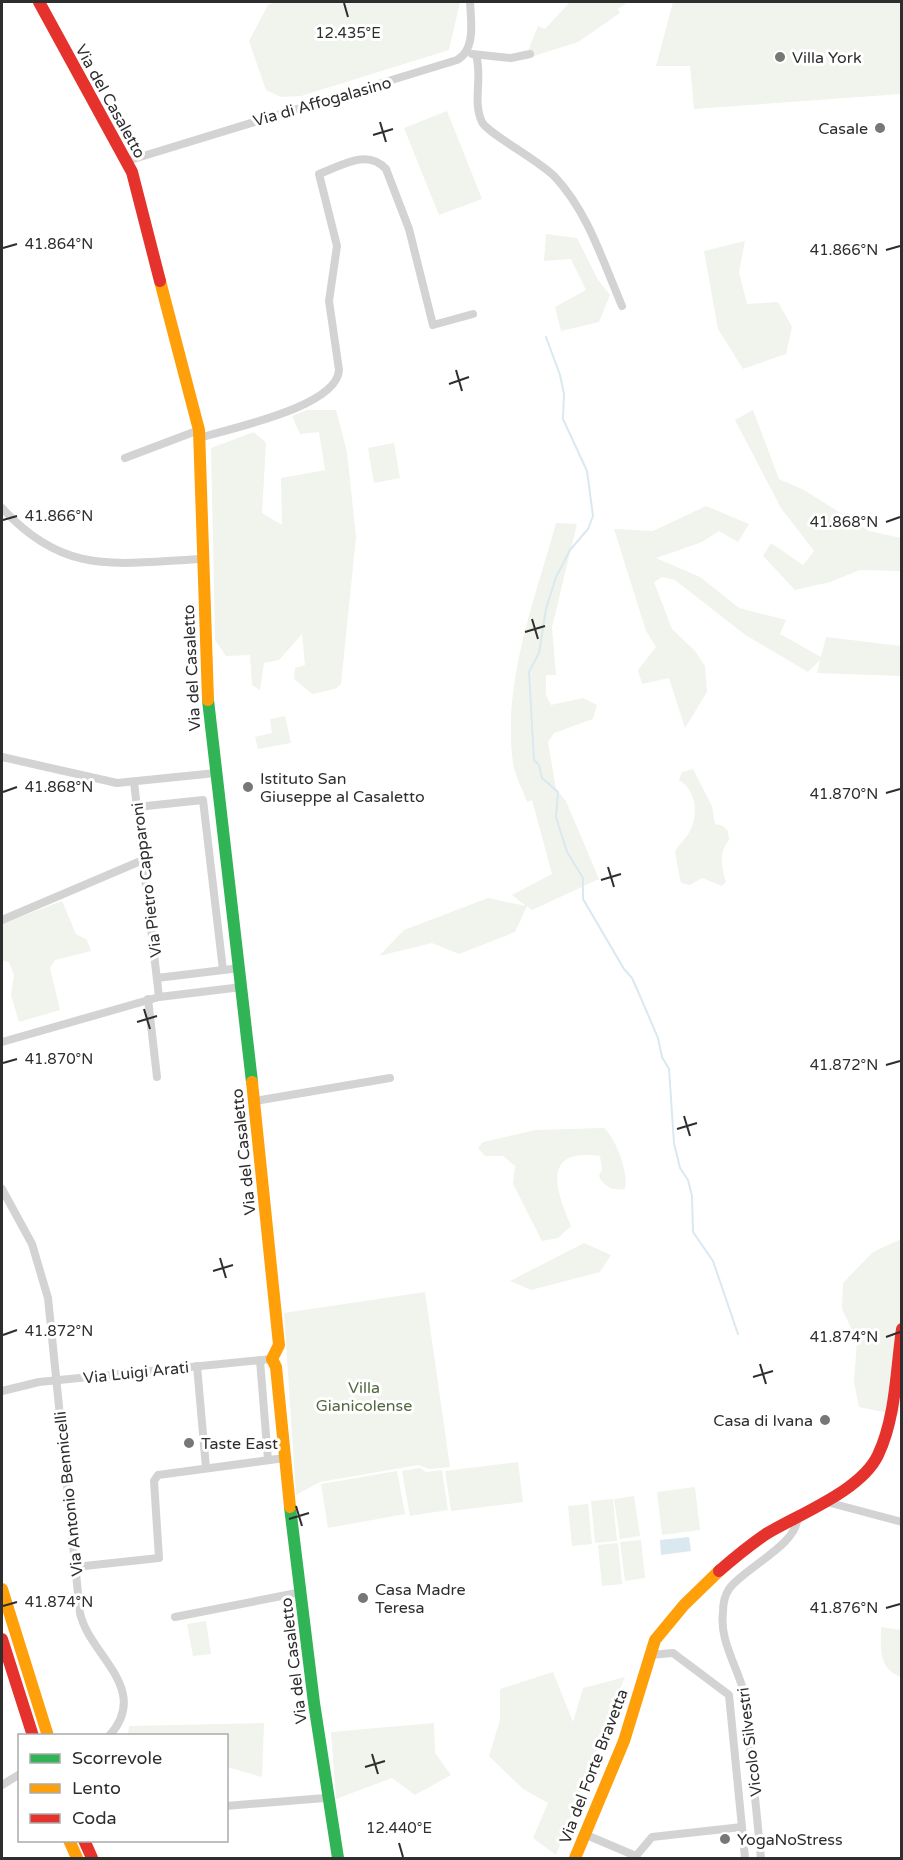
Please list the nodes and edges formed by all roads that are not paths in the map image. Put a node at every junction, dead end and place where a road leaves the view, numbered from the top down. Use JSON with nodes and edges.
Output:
{"nodes":[{"id":1,"x":39,"y":2,"type":"edge"},
{"id":2,"x":470,"y":2,"type":"edge"},
{"id":3,"x":466,"y":54,"type":"junction"},
{"id":4,"x":530,"y":54,"type":"dead end"},
{"id":5,"x":476,"y":55,"type":"junction"},
{"id":6,"x":127,"y":161,"type":"junction"},
{"id":7,"x":622,"y":306,"type":"dead end"},
{"id":8,"x":473,"y":314,"type":"dead end"},
{"id":9,"x":199,"y":434,"type":"junction"},
{"id":10,"x":125,"y":458,"type":"dead end"},
{"id":11,"x":2,"y":508,"type":"edge"},
{"id":12,"x":202,"y":559,"type":"junction"},
{"id":13,"x":2,"y":757,"type":"edge"},
{"id":14,"x":216,"y":773,"type":"junction"},
{"id":15,"x":134,"y":782,"type":"junction"},
{"id":16,"x":137,"y":807,"type":"junction"},
{"id":17,"x":143,"y":860,"type":"junction"},
{"id":18,"x":2,"y":920,"type":"edge"},
{"id":19,"x":240,"y":968,"type":"junction"},
{"id":20,"x":223,"y":970,"type":"junction"},
{"id":21,"x":157,"y":978,"type":"junction"},
{"id":22,"x":242,"y":987,"type":"junction"},
{"id":23,"x":159,"y":997,"type":"junction"},
{"id":24,"x":148,"y":999,"type":"junction"},
{"id":25,"x":2,"y":1042,"type":"edge"},
{"id":26,"x":157,"y":1077,"type":"dead end"},
{"id":27,"x":390,"y":1078,"type":"dead end"},
{"id":28,"x":255,"y":1101,"type":"junction"},
{"id":29,"x":2,"y":1189,"type":"edge"},
{"id":30,"x":902,"y":1329,"type":"edge"},
{"id":31,"x":266,"y":1360,"type":"junction"},
{"id":32,"x":197,"y":1366,"type":"junction"},
{"id":33,"x":57,"y":1380,"type":"junction"},
{"id":34,"x":2,"y":1391,"type":"edge"},
{"id":35,"x":285,"y":1458,"type":"junction"},
{"id":36,"x":268,"y":1460,"type":"junction"},
{"id":37,"x":206,"y":1468,"type":"junction"},
{"id":38,"x":823,"y":1501,"type":"junction"},
{"id":39,"x":797,"y":1516,"type":"junction"},
{"id":40,"x":902,"y":1522,"type":"edge"},
{"id":41,"x":75,"y":1567,"type":"junction"},
{"id":42,"x":2,"y":1589,"type":"edge"},
{"id":43,"x":302,"y":1592,"type":"junction"},
{"id":44,"x":5,"y":1610,"type":"edge"},
{"id":45,"x":175,"y":1617,"type":"dead end"},
{"id":46,"x":2,"y":1639,"type":"edge"},
{"id":47,"x":650,"y":1655,"type":"junction"},
{"id":48,"x":38,"y":1704,"type":"junction"},
{"id":49,"x":24,"y":1708,"type":"junction"},
{"id":50,"x":32,"y":1734,"type":"edge"},
{"id":51,"x":47,"y":1734,"type":"edge"},
{"id":52,"x":110,"y":1734,"type":"edge"},
{"id":53,"x":18,"y":1775,"type":"edge"},
{"id":54,"x":2,"y":1785,"type":"edge"},
{"id":55,"x":325,"y":1798,"type":"dead end"},
{"id":56,"x":228,"y":1806,"type":"edge"},
{"id":57,"x":742,"y":1827,"type":"junction"},
{"id":58,"x":584,"y":1834,"type":"junction"},
{"id":59,"x":70,"y":1842,"type":"edge"},
{"id":60,"x":85,"y":1842,"type":"edge"},
{"id":61,"x":76,"y":1858,"type":"edge"},
{"id":62,"x":92,"y":1858,"type":"edge"},
{"id":63,"x":338,"y":1858,"type":"edge"},
{"id":64,"x":575,"y":1858,"type":"edge"},
{"id":65,"x":745,"y":1858,"type":"edge"},
{"id":66,"x":761,"y":1858,"type":"edge"}],
"edges":[{"from":1,"to":6,"type":"street","name":"Via del Casaletto"},
{"from":2,"to":3,"type":"street"},
{"from":3,"to":5,"type":"street"},
{"from":3,"to":6,"type":"street","name":"Via di Affogalasino"},
{"from":4,"to":5,"type":"street"},
{"from":5,"to":7,"type":"street"},
{"from":6,"to":9,"type":"street","name":"Via del Casaletto"},
{"from":8,"to":9,"type":"street"},
{"from":9,"to":10,"type":"street"},
{"from":9,"to":12,"type":"street","name":"Via del Casaletto"},
{"from":11,"to":12,"type":"street"},
{"from":12,"to":14,"type":"street","name":"Via del Casaletto"},
{"from":13,"to":15,"type":"street"},
{"from":14,"to":15,"type":"street"},
{"from":14,"to":19,"type":"street","name":"Via del Casaletto"},
{"from":15,"to":16,"type":"street","name":"Via Pietro Capparoni"},
{"from":16,"to":17,"type":"street","name":"Via Pietro Capparoni"},
{"from":16,"to":20,"type":"street"},
{"from":17,"to":18,"type":"street"},
{"from":17,"to":21,"type":"street","name":"Via Pietro Capparoni"},
{"from":19,"to":20,"type":"street"},
{"from":19,"to":22,"type":"street","name":"Via del Casaletto"},
{"from":20,"to":21,"type":"street"},
{"from":21,"to":23,"type":"street","name":"Via Pietro Capparoni"},
{"from":22,"to":23,"type":"street"},
{"from":22,"to":28,"type":"street","name":"Via del Casaletto"},
{"from":23,"to":24,"type":"street"},
{"from":24,"to":25,"type":"street"},
{"from":24,"to":26,"type":"street"},
{"from":27,"to":28,"type":"street"},
{"from":28,"to":31,"type":"street","name":"Via del Casaletto"},
{"from":29,"to":33,"type":"street","name":"Via Antonio Bennicelli"},
{"from":30,"to":38,"type":"street","name":"Via del Forte Bravetta"},
{"from":31,"to":32,"type":"street","name":"Via Luigi Arati"},
{"from":31,"to":35,"type":"street","name":"Via del Casaletto"},
{"from":31,"to":36,"type":"street"},
{"from":32,"to":33,"type":"street","name":"Via Luigi Arati"},
{"from":32,"to":37,"type":"street"},
{"from":33,"to":34,"type":"street","name":"Via Luigi Arati"},
{"from":33,"to":41,"type":"street","name":"Via Antonio Bennicelli"},
{"from":35,"to":36,"type":"street"},
{"from":35,"to":43,"type":"street","name":"Via del Casaletto"},
{"from":36,"to":37,"type":"street"},
{"from":37,"to":41,"type":"street"},
{"from":38,"to":39,"type":"street","name":"Via del Forte Bravetta"},
{"from":38,"to":40,"type":"street"},
{"from":39,"to":47,"type":"street","name":"Via del Forte Bravetta"},
{"from":39,"to":66,"type":"street","name":"Vicolo Silvestri"},
{"from":41,"to":52,"type":"street","name":"Via Antonio Bennicelli"},
{"from":42,"to":44,"type":"street"},
{"from":43,"to":45,"type":"street"},
{"from":43,"to":63,"type":"street","name":"Via del Casaletto"},
{"from":44,"to":48,"type":"street"},
{"from":46,"to":49,"type":"street"},
{"from":47,"to":57,"type":"street","name":"Vicolo Silvestri"},
{"from":47,"to":58,"type":"street","name":"Via del Forte Bravetta"},
{"from":48,"to":49,"type":"street"},
{"from":48,"to":51,"type":"street"},
{"from":49,"to":50,"type":"street"},
{"from":53,"to":54,"type":"street"},
{"from":55,"to":56,"type":"street"},
{"from":57,"to":58,"type":"street"},
{"from":57,"to":65,"type":"street","name":"Vicolo Silvestri"},
{"from":58,"to":64,"type":"street","name":"Via del Forte Bravetta"},
{"from":59,"to":61,"type":"street"},
{"from":60,"to":62,"type":"street"}]}
